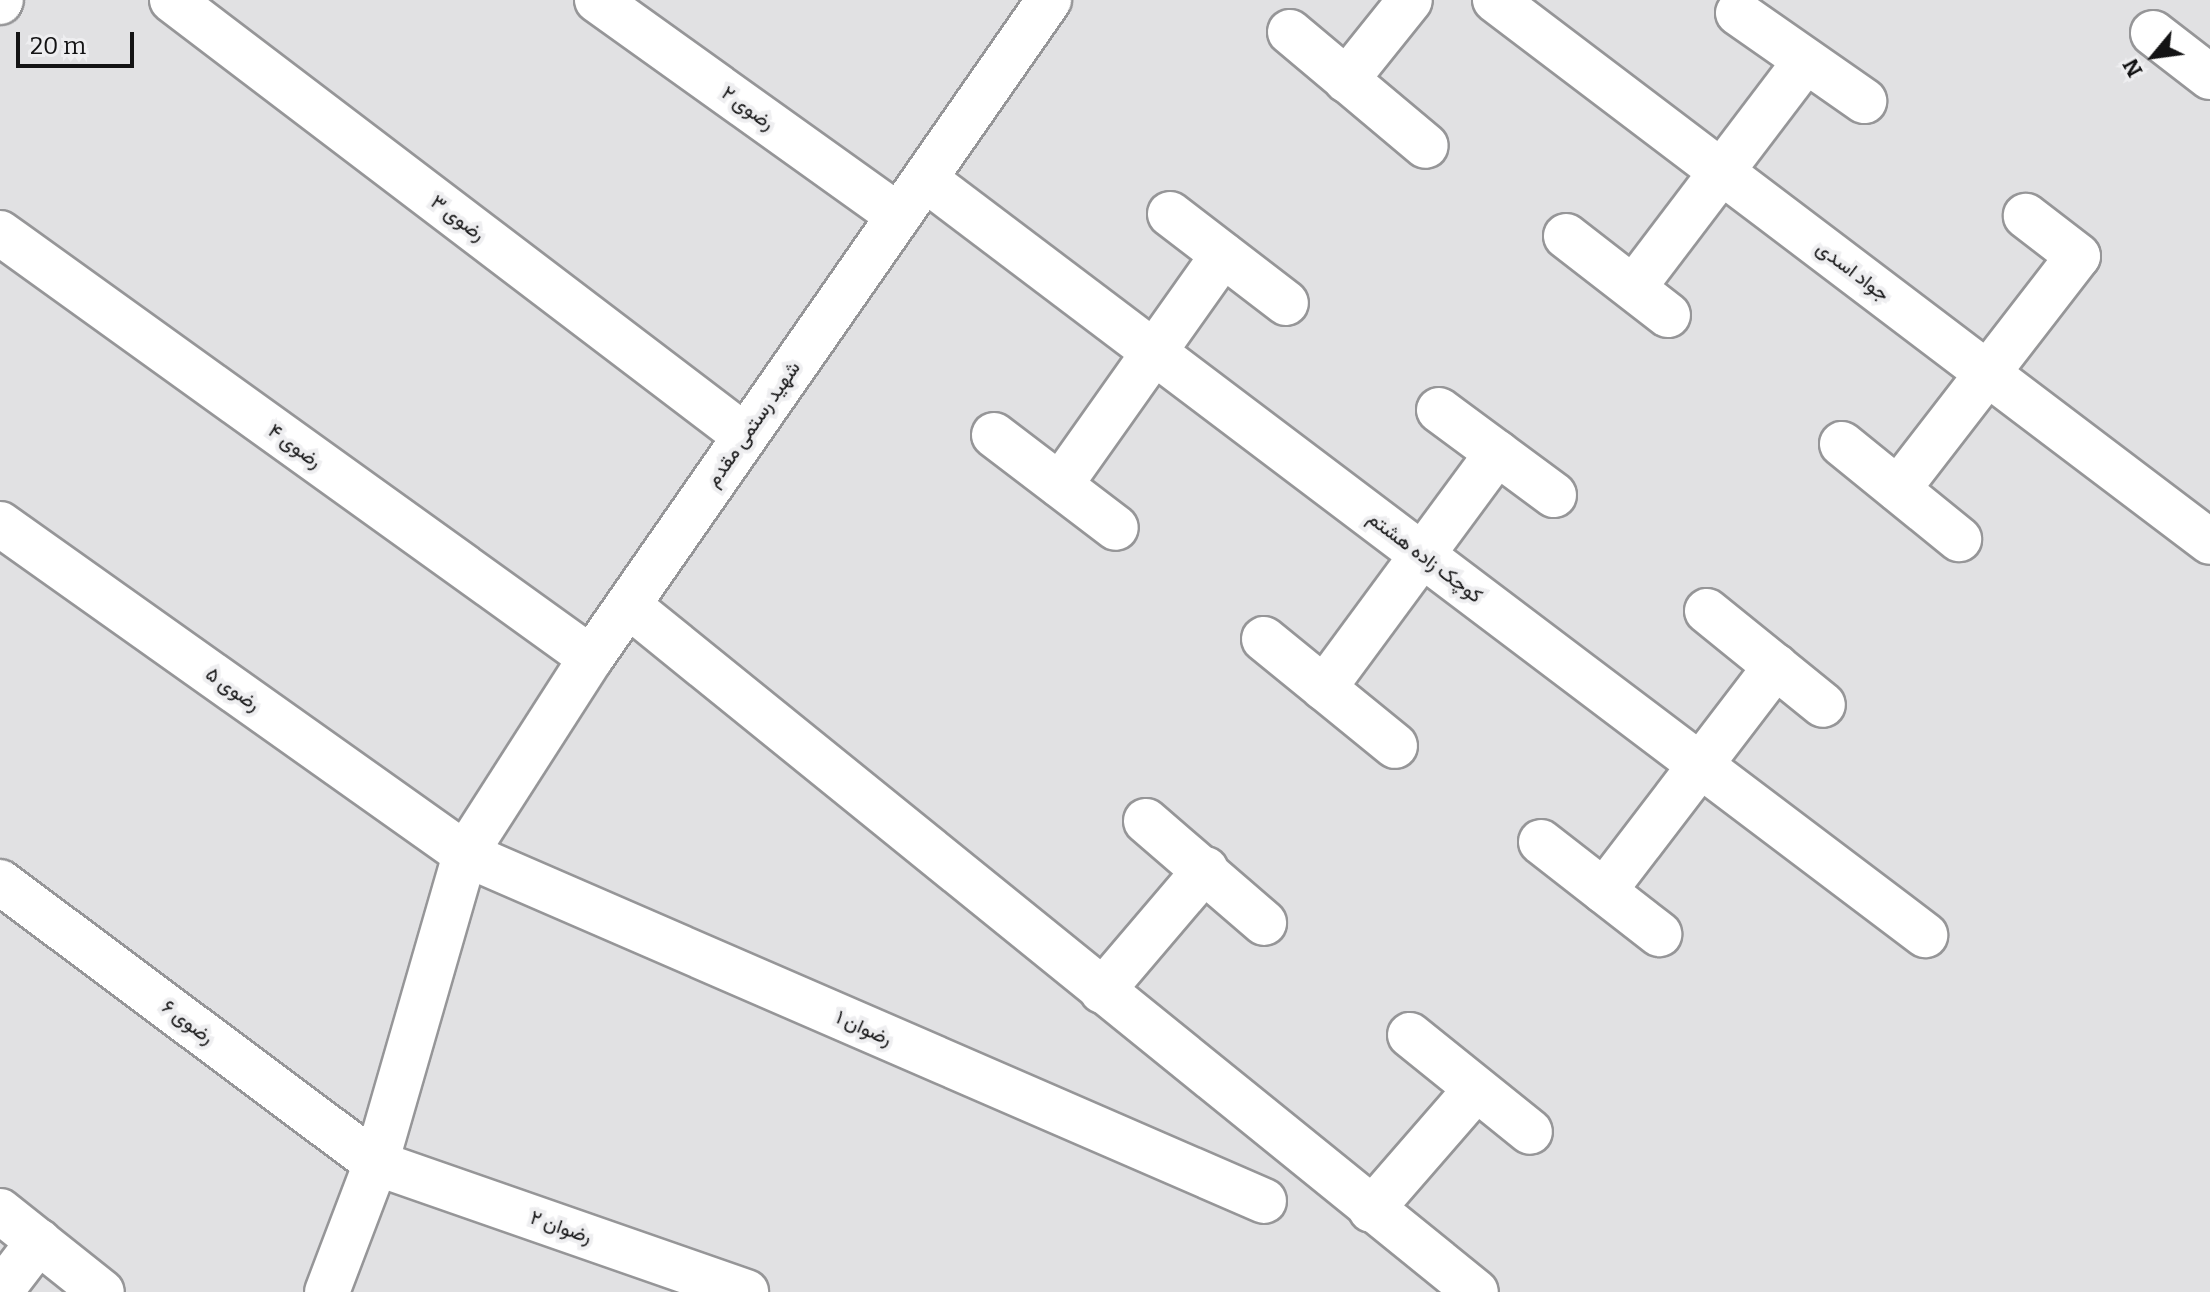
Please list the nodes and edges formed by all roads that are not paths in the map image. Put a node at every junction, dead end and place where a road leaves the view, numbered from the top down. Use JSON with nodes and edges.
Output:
{"nodes":[{"id":1,"x":172,"y":0,"type":"edge"},
{"id":2,"x":597,"y":0,"type":"edge"},
{"id":3,"x":1410,"y":0,"type":"edge"},
{"id":4,"x":1495,"y":0,"type":"edge"},
{"id":5,"x":1039,"y":4,"type":"edge"},
{"id":6,"x":1738,"y":13,"type":"dead end"},
{"id":7,"x":1290,"y":32,"type":"dead end"},
{"id":8,"x":2153,"y":33,"type":"dead end"},
{"id":9,"x":1804,"y":63,"type":"junction"},
{"id":10,"x":2207,"y":69,"type":"edge"},
{"id":11,"x":1346,"y":80,"type":"junction"},
{"id":12,"x":1864,"y":101,"type":"dead end"},
{"id":13,"x":1426,"y":146,"type":"dead end"},
{"id":14,"x":1722,"y":172,"type":"junction"},
{"id":15,"x":925,"y":179,"type":"junction"},
{"id":16,"x":1170,"y":214,"type":"dead end"},
{"id":17,"x":899,"y":216,"type":"junction"},
{"id":18,"x":2026,"y":216,"type":"dead end"},
{"id":19,"x":0,"y":233,"type":"edge"},
{"id":20,"x":1566,"y":236,"type":"dead end"},
{"id":21,"x":1223,"y":255,"type":"junction"},
{"id":22,"x":1634,"y":287,"type":"junction"},
{"id":23,"x":1286,"y":303,"type":"dead end"},
{"id":24,"x":1668,"y":315,"type":"dead end"},
{"id":25,"x":1158,"y":354,"type":"junction"},
{"id":26,"x":1988,"y":374,"type":"junction"},
{"id":27,"x":1439,"y":410,"type":"dead end"},
{"id":28,"x":994,"y":435,"type":"dead end"},
{"id":29,"x":745,"y":436,"type":"junction"},
{"id":30,"x":1842,"y":444,"type":"dead end"},
{"id":31,"x":1497,"y":453,"type":"junction"},
{"id":32,"x":1060,"y":485,"type":"junction"},
{"id":33,"x":1898,"y":489,"type":"junction"},
{"id":34,"x":1554,"y":495,"type":"dead end"},
{"id":35,"x":0,"y":524,"type":"edge"},
{"id":36,"x":1116,"y":528,"type":"dead end"},
{"id":37,"x":1959,"y":539,"type":"dead end"},
{"id":38,"x":2210,"y":542,"type":"edge"},
{"id":39,"x":1424,"y":556,"type":"junction"},
{"id":40,"x":628,"y":605,"type":"junction"},
{"id":41,"x":1707,"y":611,"type":"dead end"},
{"id":42,"x":1264,"y":639,"type":"dead end"},
{"id":43,"x":591,"y":658,"type":"junction"},
{"id":44,"x":1776,"y":666,"type":"junction"},
{"id":45,"x":1324,"y":688,"type":"junction"},
{"id":46,"x":1823,"y":705,"type":"dead end"},
{"id":47,"x":1395,"y":746,"type":"dead end"},
{"id":48,"x":1700,"y":765,"type":"junction"},
{"id":49,"x":1146,"y":821,"type":"dead end"},
{"id":50,"x":1541,"y":842,"type":"dead end"},
{"id":51,"x":465,"y":854,"type":"junction"},
{"id":52,"x":1206,"y":869,"type":"junction"},
{"id":53,"x":0,"y":882,"type":"edge"},
{"id":54,"x":1604,"y":891,"type":"junction"},
{"id":55,"x":1264,"y":923,"type":"dead end"},
{"id":56,"x":1659,"y":934,"type":"dead end"},
{"id":57,"x":1925,"y":935,"type":"dead end"},
{"id":58,"x":1102,"y":991,"type":"junction"},
{"id":59,"x":1410,"y":1035,"type":"dead end"},
{"id":60,"x":1476,"y":1089,"type":"junction"},
{"id":61,"x":1530,"y":1132,"type":"dead end"},
{"id":62,"x":376,"y":1163,"type":"junction"},
{"id":63,"x":1264,"y":1201,"type":"dead end"},
{"id":64,"x":1371,"y":1210,"type":"junction"},
{"id":65,"x":0,"y":1211,"type":"edge"},
{"id":66,"x":39,"y":1241,"type":"junction"},
{"id":67,"x":0,"y":1292,"type":"edge"},
{"id":68,"x":102,"y":1292,"type":"edge"},
{"id":69,"x":327,"y":1292,"type":"edge"},
{"id":70,"x":746,"y":1292,"type":"edge"},
{"id":71,"x":1476,"y":1292,"type":"edge"}],
"edges":[{"from":1,"to":29,"type":"street","name":"رضوی ۳"},
{"from":2,"to":17,"type":"street","name":"رضوی ۲"},
{"from":3,"to":11,"type":"street"},
{"from":4,"to":14,"type":"street","name":"جواد اسدی"},
{"from":5,"to":15,"type":"street","name":"شهید رستمی مقدم"},
{"from":6,"to":9,"type":"street"},
{"from":7,"to":11,"type":"street"},
{"from":8,"to":10,"type":"street"},
{"from":9,"to":12,"type":"street"},
{"from":9,"to":14,"type":"street"},
{"from":11,"to":13,"type":"street"},
{"from":14,"to":22,"type":"street"},
{"from":14,"to":26,"type":"street","name":"جواد اسدی"},
{"from":15,"to":17,"type":"street","name":"شهید رستمی مقدم"},
{"from":15,"to":25,"type":"street","name":"کوچک زاده هشتم"},
{"from":16,"to":21,"type":"street"},
{"from":17,"to":29,"type":"street","name":"شهید رستمی مقدم"},
{"from":18,"to":26,"type":"street"},
{"from":19,"to":43,"type":"street","name":"رضوی ۴"},
{"from":20,"to":22,"type":"street"},
{"from":21,"to":23,"type":"street"},
{"from":21,"to":25,"type":"street"},
{"from":22,"to":24,"type":"street"},
{"from":25,"to":32,"type":"street"},
{"from":25,"to":39,"type":"street","name":"کوچک زاده هشتم"},
{"from":26,"to":33,"type":"street"},
{"from":26,"to":38,"type":"street","name":"جواد اسدی"},
{"from":27,"to":31,"type":"street"},
{"from":28,"to":32,"type":"street"},
{"from":29,"to":40,"type":"street","name":"شهید رستمی مقدم"},
{"from":30,"to":33,"type":"street"},
{"from":31,"to":34,"type":"street"},
{"from":31,"to":39,"type":"street"},
{"from":32,"to":36,"type":"street"},
{"from":33,"to":37,"type":"street"},
{"from":35,"to":51,"type":"street","name":"رضوی ۵"},
{"from":39,"to":45,"type":"street"},
{"from":39,"to":48,"type":"street","name":"کوچک زاده هشتم"},
{"from":40,"to":43,"type":"street","name":"شهید رستمی مقدم"},
{"from":40,"to":58,"type":"street"},
{"from":41,"to":44,"type":"street"},
{"from":42,"to":45,"type":"street"},
{"from":43,"to":51,"type":"street","name":"شهید رستمی مقدم"},
{"from":44,"to":46,"type":"street"},
{"from":44,"to":48,"type":"street"},
{"from":45,"to":47,"type":"street"},
{"from":48,"to":54,"type":"street"},
{"from":48,"to":57,"type":"street","name":"کوچک زاده هشتم"},
{"from":49,"to":52,"type":"street"},
{"from":50,"to":54,"type":"street"},
{"from":51,"to":62,"type":"street","name":"شهید رستمی مقدم"},
{"from":51,"to":63,"type":"street","name":"رضوان ۱"},
{"from":52,"to":55,"type":"street"},
{"from":52,"to":58,"type":"street"},
{"from":53,"to":62,"type":"street","name":"رضوی ۶"},
{"from":54,"to":56,"type":"street"},
{"from":58,"to":64,"type":"street"},
{"from":59,"to":60,"type":"street"},
{"from":60,"to":61,"type":"street"},
{"from":60,"to":64,"type":"street"},
{"from":62,"to":69,"type":"street","name":"شهید رستمی مقدم"},
{"from":62,"to":70,"type":"street","name":"رضوان ۲"},
{"from":64,"to":71,"type":"street"},
{"from":65,"to":66,"type":"street"},
{"from":66,"to":67,"type":"street"},
{"from":66,"to":68,"type":"street"}]}
